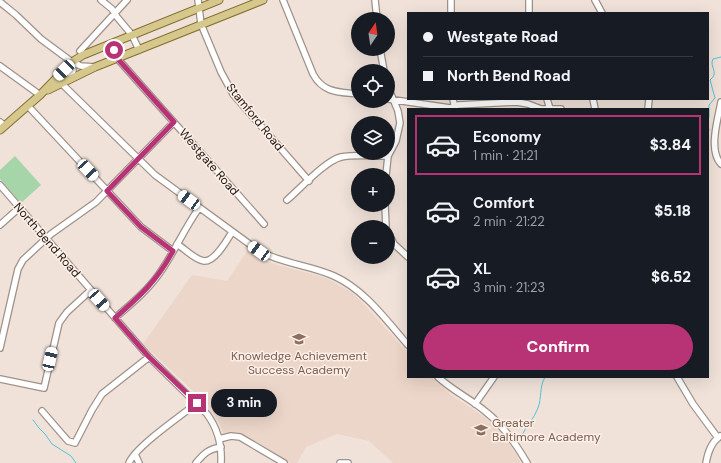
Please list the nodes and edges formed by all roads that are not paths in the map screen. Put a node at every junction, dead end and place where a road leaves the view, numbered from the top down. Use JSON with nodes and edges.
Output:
{"nodes":[{"id":1,"x":100,"y":0,"type":"edge"},
{"id":2,"x":127,"y":0,"type":"edge"},
{"id":3,"x":198,"y":0,"type":"edge"},
{"id":4,"x":219,"y":0,"type":"edge"},
{"id":5,"x":263,"y":0,"type":"edge"},
{"id":6,"x":283,"y":0,"type":"edge"},
{"id":7,"x":375,"y":0,"type":"edge"},
{"id":8,"x":451,"y":0,"type":"edge"},
{"id":9,"x":528,"y":0,"type":"edge"},
{"id":10,"x":595,"y":0,"type":"edge"},
{"id":11,"x":0,"y":2,"type":"edge"},
{"id":12,"x":200,"y":8,"type":"junction"},
{"id":13,"x":376,"y":12,"type":"edge"},
{"id":14,"x":451,"y":12,"type":"edge"},
{"id":15,"x":529,"y":12,"type":"edge"},
{"id":16,"x":601,"y":12,"type":"edge"},
{"id":17,"x":115,"y":14,"type":"junction"},
{"id":18,"x":201,"y":24,"type":"junction"},
{"id":19,"x":132,"y":35,"type":"junction"},
{"id":20,"x":111,"y":43,"type":"junction"},
{"id":21,"x":139,"y":50,"type":"junction"},
{"id":22,"x":80,"y":52,"type":"dead end"},
{"id":23,"x":117,"y":58,"type":"junction"},
{"id":24,"x":72,"y":62,"type":"junction"},
{"id":25,"x":0,"y":66,"type":"edge"},
{"id":26,"x":95,"y":66,"type":"junction"},
{"id":27,"x":69,"y":78,"type":"junction"},
{"id":28,"x":58,"y":80,"type":"junction"},
{"id":29,"x":351,"y":93,"type":"edge"},
{"id":30,"x":40,"y":95,"type":"junction"},
{"id":31,"x":395,"y":100,"type":"edge"},
{"id":32,"x":721,"y":102,"type":"edge"},
{"id":33,"x":28,"y":106,"type":"junction"},
{"id":34,"x":395,"y":108,"type":"edge"},
{"id":35,"x":455,"y":108,"type":"edge"},
{"id":36,"x":538,"y":108,"type":"edge"},
{"id":37,"x":174,"y":122,"type":"junction"},
{"id":38,"x":2,"y":126,"type":"edge"},
{"id":39,"x":395,"y":143,"type":"edge"},
{"id":40,"x":351,"y":157,"type":"edge"},
{"id":41,"x":138,"y":159,"type":"junction"},
{"id":42,"x":721,"y":164,"type":"edge"},
{"id":43,"x":309,"y":181,"type":"junction"},
{"id":44,"x":0,"y":185,"type":"edge"},
{"id":45,"x":107,"y":191,"type":"junction"},
{"id":46,"x":287,"y":200,"type":"dead end"},
{"id":47,"x":19,"y":208,"type":"junction"},
{"id":48,"x":199,"y":208,"type":"junction"},
{"id":49,"x":264,"y":224,"type":"dead end"},
{"id":50,"x":0,"y":225,"type":"edge"},
{"id":51,"x":232,"y":232,"type":"junction"},
{"id":52,"x":46,"y":239,"type":"junction"},
{"id":53,"x":177,"y":244,"type":"junction"},
{"id":54,"x":395,"y":245,"type":"edge"},
{"id":55,"x":173,"y":251,"type":"junction"},
{"id":56,"x":407,"y":256,"type":"edge"},
{"id":57,"x":91,"y":290,"type":"junction"},
{"id":58,"x":115,"y":318,"type":"junction"},
{"id":59,"x":407,"y":343,"type":"edge"},
{"id":60,"x":0,"y":344,"type":"edge"},
{"id":61,"x":149,"y":357,"type":"junction"},
{"id":62,"x":439,"y":378,"type":"edge"},
{"id":63,"x":493,"y":378,"type":"edge"},
{"id":64,"x":678,"y":378,"type":"edge"},
{"id":65,"x":0,"y":379,"type":"edge"},
{"id":66,"x":197,"y":403,"type":"junction"},
{"id":67,"x":475,"y":404,"type":"junction"},
{"id":68,"x":42,"y":411,"type":"dead end"},
{"id":69,"x":720,"y":436,"type":"edge"},
{"id":70,"x":220,"y":439,"type":"junction"},
{"id":71,"x":221,"y":448,"type":"junction"},
{"id":72,"x":135,"y":454,"type":"junction"},
{"id":73,"x":129,"y":463,"type":"edge"},
{"id":74,"x":139,"y":463,"type":"edge"},
{"id":75,"x":196,"y":463,"type":"edge"},
{"id":76,"x":221,"y":463,"type":"edge"},
{"id":77,"x":284,"y":463,"type":"edge"},
{"id":78,"x":340,"y":463,"type":"edge"},
{"id":79,"x":348,"y":463,"type":"edge"},
{"id":80,"x":527,"y":463,"type":"edge"},
{"id":81,"x":706,"y":463,"type":"edge"}],
"edges":[{"from":1,"to":17,"type":"street"},
{"from":2,"to":17,"type":"street"},
{"from":3,"to":12,"type":"street","name":"Stamford Road"},
{"from":4,"to":12,"type":"main road"},
{"from":5,"to":18,"type":"main road"},
{"from":6,"to":29,"type":"street"},
{"from":7,"to":13,"type":"street"},
{"from":8,"to":14,"type":"street"},
{"from":9,"to":15,"type":"street"},
{"from":10,"to":16,"type":"street"},
{"from":11,"to":24,"type":"street"},
{"from":12,"to":18,"type":"street","name":"Stamford Road"},
{"from":12,"to":19,"type":"main road"},
{"from":17,"to":19,"type":"street"},
{"from":17,"to":22,"type":"street"},
{"from":18,"to":21,"type":"main road"},
{"from":18,"to":43,"type":"street","name":"Stamford Road"},
{"from":19,"to":20,"type":"main road"},
{"from":19,"to":21,"type":"street"},
{"from":20,"to":23,"type":"street","name":"Westgate Road"},
{"from":20,"to":24,"type":"main road"},
{"from":21,"to":23,"type":"main road"},
{"from":23,"to":26,"type":"main road"},
{"from":23,"to":37,"type":"street","name":"Westgate Road"},
{"from":24,"to":26,"type":"street"},
{"from":24,"to":27,"type":"street"},
{"from":24,"to":28,"type":"main road"},
{"from":25,"to":30,"type":"street"},
{"from":26,"to":27,"type":"main road"},
{"from":27,"to":28,"type":"main road"},
{"from":28,"to":30,"type":"main road"},
{"from":28,"to":41,"type":"street"},
{"from":30,"to":33,"type":"main road"},
{"from":31,"to":35,"type":"street"},
{"from":32,"to":42,"type":"street"},
{"from":33,"to":38,"type":"main road"},
{"from":33,"to":45,"type":"street"},
{"from":34,"to":39,"type":"street"},
{"from":35,"to":36,"type":"street"},
{"from":37,"to":41,"type":"street"},
{"from":37,"to":49,"type":"street","name":"Westgate Road"},
{"from":40,"to":43,"type":"street"},
{"from":41,"to":45,"type":"street"},
{"from":41,"to":48,"type":"street"},
{"from":43,"to":46,"type":"street"},
{"from":44,"to":47,"type":"street","name":"North Bend Road"},
{"from":45,"to":52,"type":"street"},
{"from":45,"to":55,"type":"street"},
{"from":47,"to":50,"type":"street"},
{"from":47,"to":52,"type":"street","name":"North Bend Road"},
{"from":48,"to":51,"type":"street"},
{"from":48,"to":53,"type":"street"},
{"from":51,"to":53,"type":"street"},
{"from":51,"to":59,"type":"street"},
{"from":52,"to":57,"type":"street","name":"North Bend Road"},
{"from":52,"to":60,"type":"street"},
{"from":53,"to":55,"type":"street"},
{"from":54,"to":56,"type":"street"},
{"from":55,"to":58,"type":"street"},
{"from":57,"to":58,"type":"street","name":"North Bend Road"},
{"from":57,"to":65,"type":"street"},
{"from":58,"to":61,"type":"street","name":"North Bend Road"},
{"from":61,"to":66,"type":"street","name":"North Bend Road"},
{"from":61,"to":68,"type":"street"},
{"from":62,"to":67,"type":"street"},
{"from":63,"to":67,"type":"street"},
{"from":64,"to":69,"type":"street"},
{"from":66,"to":70,"type":"street","name":"North Bend Road"},
{"from":66,"to":72,"type":"street"},
{"from":67,"to":80,"type":"street"},
{"from":69,"to":81,"type":"street"},
{"from":70,"to":71,"type":"street","name":"North Bend Road"},
{"from":70,"to":77,"type":"street"},
{"from":71,"to":75,"type":"street"},
{"from":71,"to":76,"type":"street","name":"North Bend Road"},
{"from":72,"to":73,"type":"street"},
{"from":72,"to":74,"type":"street"},
{"from":78,"to":79,"type":"street"}]}
